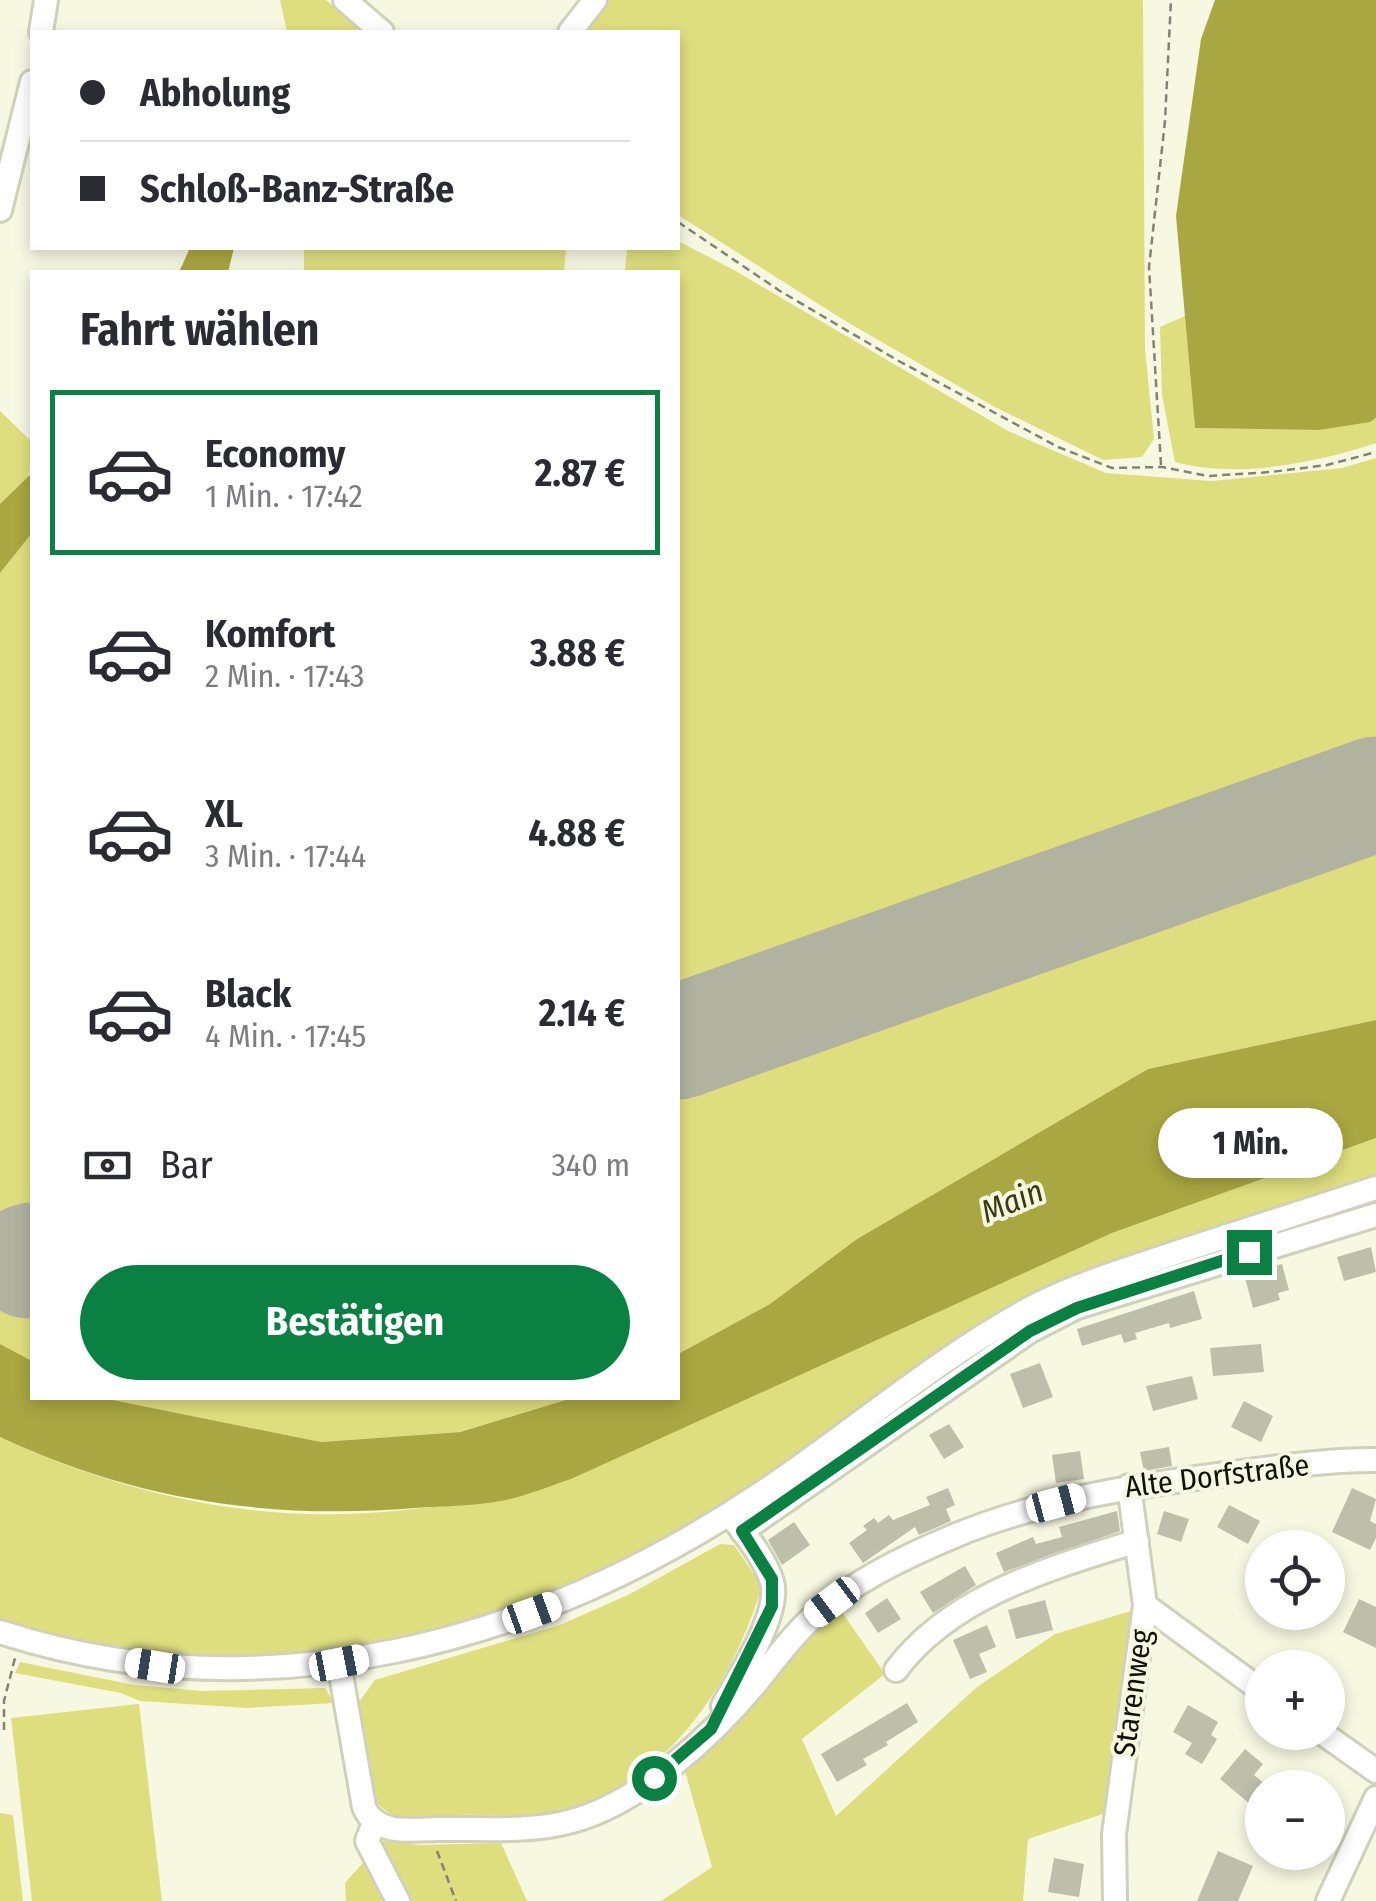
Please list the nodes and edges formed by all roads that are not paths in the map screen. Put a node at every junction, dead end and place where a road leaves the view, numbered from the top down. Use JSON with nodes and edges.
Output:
{"nodes":[{"id":1,"x":46,"y":0,"type":"edge"},
{"id":2,"x":345,"y":0,"type":"edge"},
{"id":3,"x":595,"y":0,"type":"edge"},
{"id":4,"x":41,"y":30,"type":"edge"},
{"id":5,"x":380,"y":30,"type":"edge"},
{"id":6,"x":572,"y":30,"type":"edge"},
{"id":7,"x":30,"y":90,"type":"edge"},
{"id":8,"x":0,"y":210,"type":"edge"},
{"id":9,"x":1376,"y":1188,"type":"edge"},
{"id":10,"x":1376,"y":1215,"type":"edge"},
{"id":11,"x":1376,"y":1460,"type":"edge"},
{"id":12,"x":1128,"y":1486,"type":"junction"},
{"id":13,"x":736,"y":1522,"type":"junction"},
{"id":14,"x":1137,"y":1541,"type":"junction"},
{"id":15,"x":1145,"y":1605,"type":"junction"},
{"id":16,"x":0,"y":1632,"type":"edge"},
{"id":17,"x":339,"y":1663,"type":"junction"},
{"id":18,"x":896,"y":1670,"type":"dead end"},
{"id":19,"x":1245,"y":1679,"type":"edge"},
{"id":20,"x":711,"y":1729,"type":"junction"},
{"id":21,"x":1345,"y":1749,"type":"edge"},
{"id":22,"x":1376,"y":1771,"type":"edge"},
{"id":23,"x":1376,"y":1798,"type":"edge"},
{"id":24,"x":374,"y":1823,"type":"junction"},
{"id":25,"x":398,"y":1901,"type":"edge"},
{"id":26,"x":1115,"y":1901,"type":"edge"},
{"id":27,"x":1328,"y":1901,"type":"edge"}],
"edges":[{"from":1,"to":4,"type":"street"},
{"from":2,"to":5,"type":"street"},
{"from":3,"to":6,"type":"street"},
{"from":7,"to":8,"type":"street"},
{"from":9,"to":13,"type":"street"},
{"from":10,"to":13,"type":"street"},
{"from":11,"to":12,"type":"street","name":"Alte Dorfstraße"},
{"from":12,"to":14,"type":"street","name":"Starenweg"},
{"from":12,"to":20,"type":"street","name":"Alte Dorfstraße"},
{"from":13,"to":17,"type":"street"},
{"from":13,"to":20,"type":"street"},
{"from":14,"to":15,"type":"street","name":"Starenweg"},
{"from":14,"to":18,"type":"street"},
{"from":15,"to":19,"type":"street"},
{"from":15,"to":26,"type":"street","name":"Starenweg"},
{"from":16,"to":17,"type":"street"},
{"from":17,"to":24,"type":"street"},
{"from":20,"to":24,"type":"street","name":"Alte Dorfstraße"},
{"from":21,"to":22,"type":"street"},
{"from":23,"to":27,"type":"street"},
{"from":24,"to":25,"type":"street"}]}
